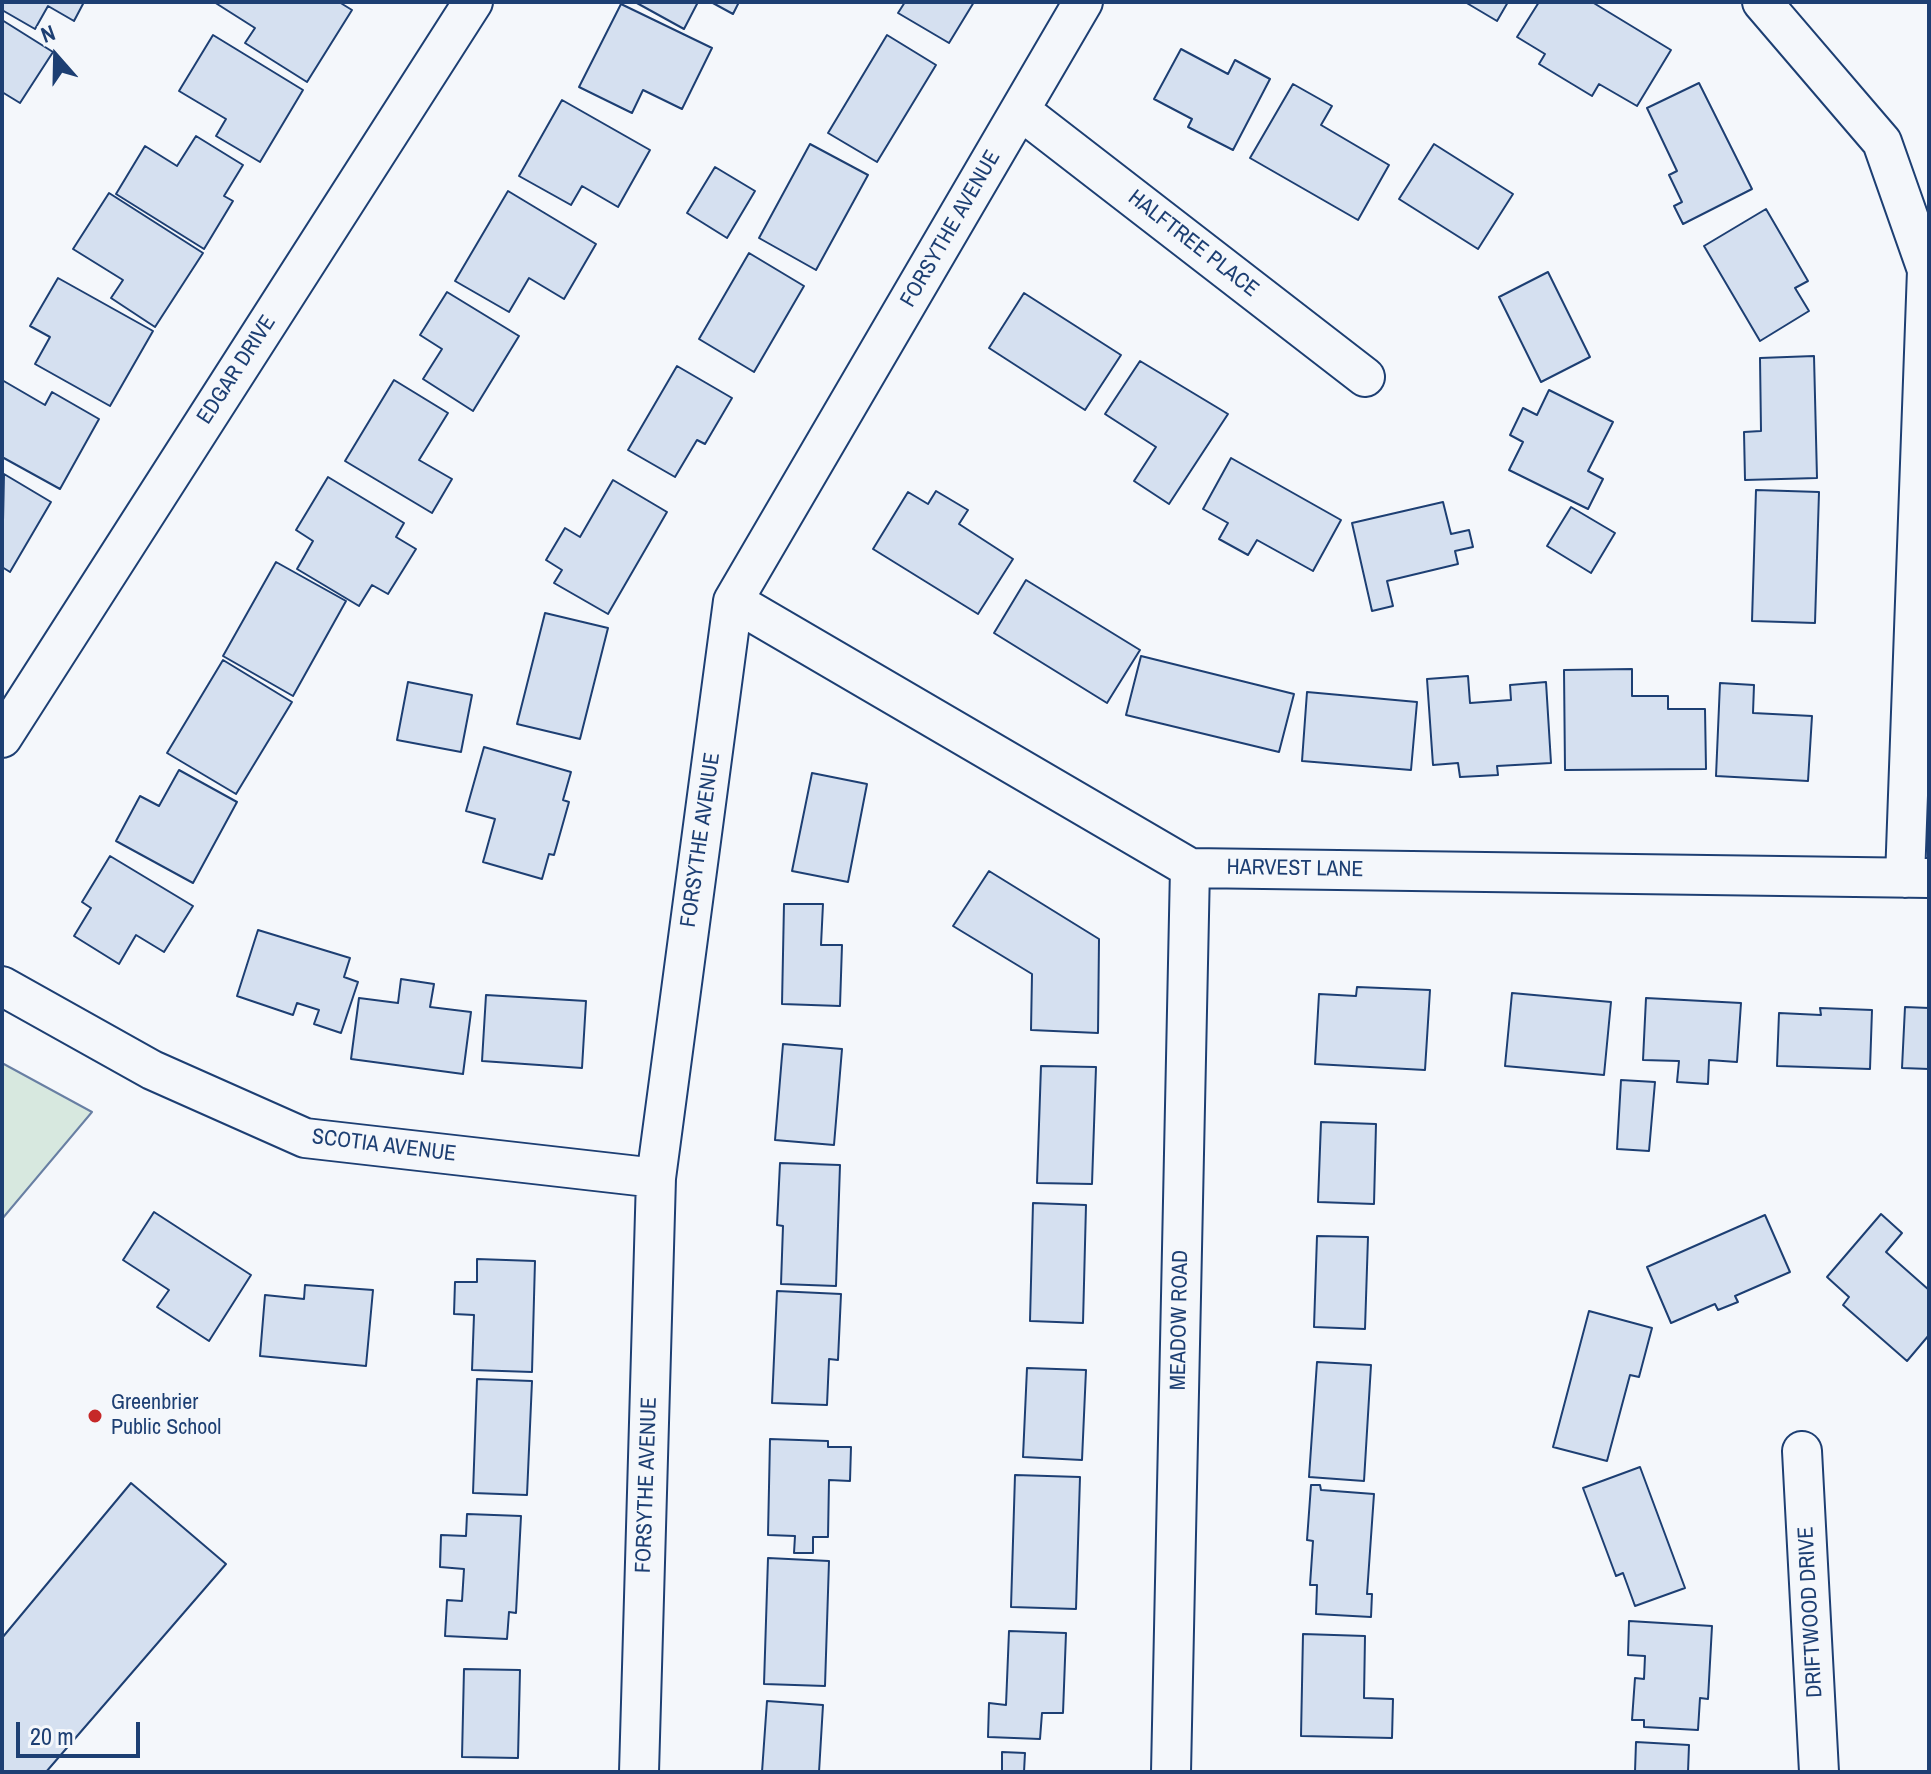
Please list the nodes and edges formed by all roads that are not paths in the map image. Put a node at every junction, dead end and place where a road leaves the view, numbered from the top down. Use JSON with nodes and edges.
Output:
{"nodes":[{"id":1,"x":473,"y":2,"type":"edge"},
{"id":2,"x":1083,"y":2,"type":"edge"},
{"id":3,"x":1762,"y":2,"type":"edge"},
{"id":4,"x":1021,"y":111,"type":"junction"},
{"id":5,"x":1365,"y":377,"type":"dead end"},
{"id":6,"x":733,"y":601,"type":"junction"},
{"id":7,"x":2,"y":738,"type":"edge"},
{"id":8,"x":1190,"y":868,"type":"junction"},
{"id":9,"x":1917,"y":878,"type":"edge"},
{"id":10,"x":2,"y":986,"type":"edge"},
{"id":11,"x":656,"y":1178,"type":"junction"},
{"id":12,"x":1802,"y":1451,"type":"dead end"},
{"id":13,"x":639,"y":1772,"type":"edge"},
{"id":14,"x":1171,"y":1772,"type":"edge"},
{"id":15,"x":1819,"y":1772,"type":"edge"}],
"edges":[{"from":1,"to":7,"type":"street","name":"EDGAR DRIVE"},
{"from":2,"to":4,"type":"street","name":"FORSYTHE AVENUE"},
{"from":3,"to":9,"type":"street"},
{"from":4,"to":5,"type":"street","name":"HALFTREE PLACE"},
{"from":4,"to":6,"type":"street","name":"FORSYTHE AVENUE"},
{"from":6,"to":8,"type":"street","name":"HARVEST LANE"},
{"from":6,"to":11,"type":"street","name":"FORSYTHE AVENUE"},
{"from":8,"to":9,"type":"street","name":"HARVEST LANE"},
{"from":8,"to":14,"type":"street","name":"MEADOW ROAD"},
{"from":10,"to":11,"type":"street","name":"SCOTIA AVENUE"},
{"from":11,"to":13,"type":"street","name":"FORSYTHE AVENUE"},
{"from":12,"to":15,"type":"street","name":"DRIFTWOOD DRIVE"}]}
